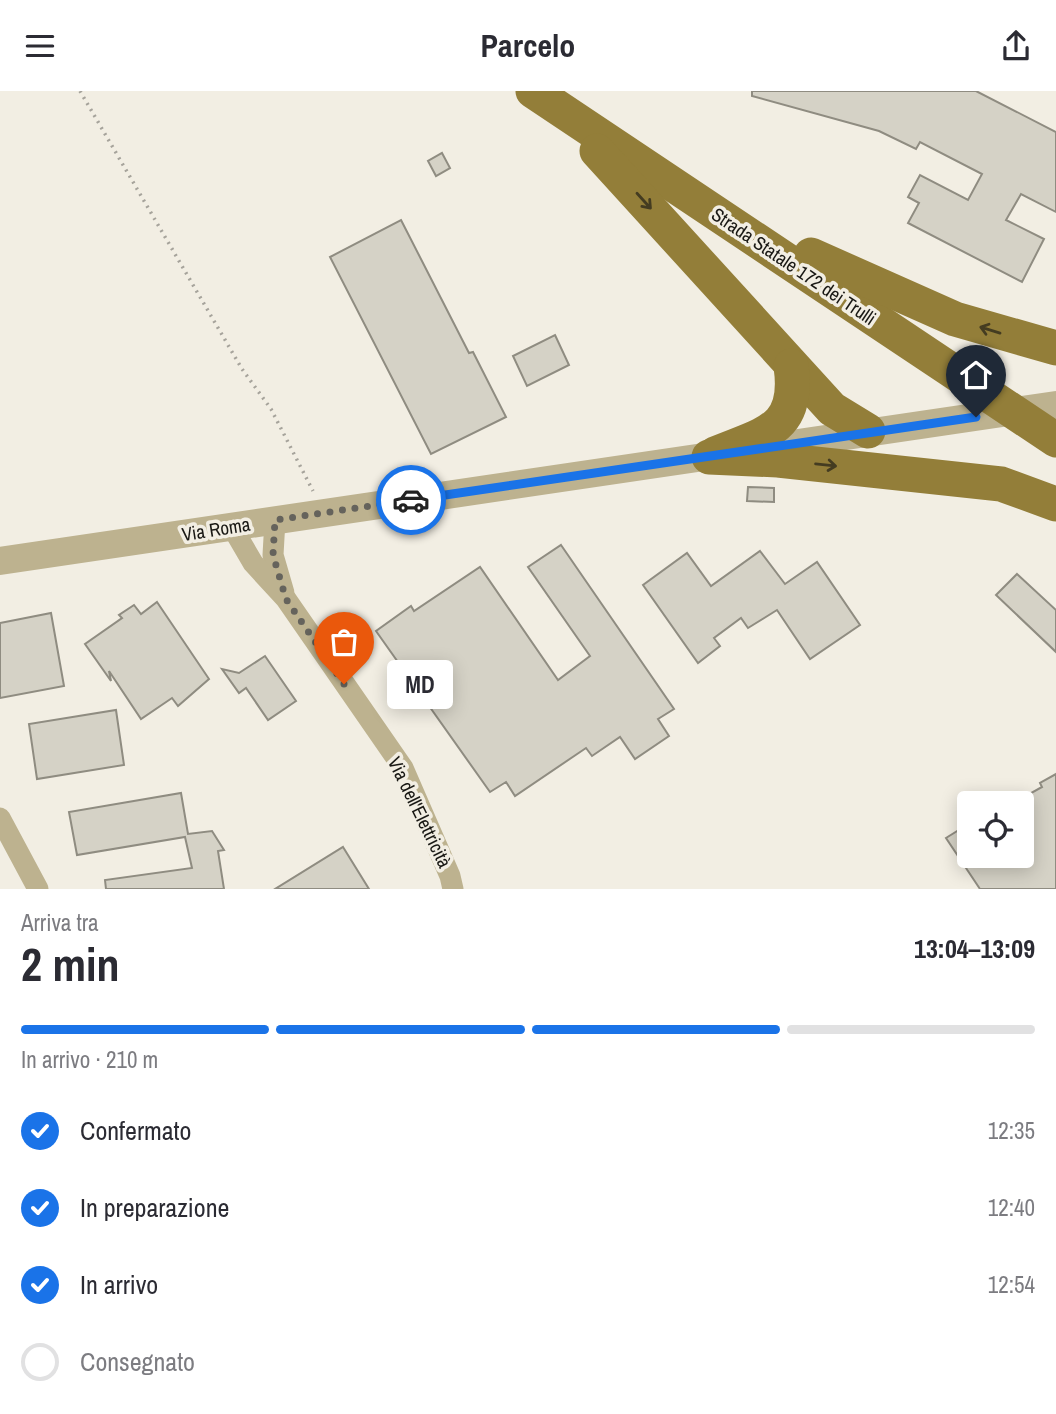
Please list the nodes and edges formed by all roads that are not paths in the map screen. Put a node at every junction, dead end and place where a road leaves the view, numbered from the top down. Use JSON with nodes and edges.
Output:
{"nodes":[{"id":1,"x":539,"y":95,"type":"edge"},
{"id":2,"x":662,"y":177,"type":"junction"},
{"id":3,"x":1056,"y":348,"type":"edge"},
{"id":4,"x":791,"y":366,"type":"junction"},
{"id":5,"x":1056,"y":405,"type":"edge"},
{"id":6,"x":868,"y":431,"type":"junction"},
{"id":7,"x":1056,"y":440,"type":"edge"},
{"id":8,"x":709,"y":457,"type":"junction"},
{"id":9,"x":1056,"y":504,"type":"edge"},
{"id":10,"x":275,"y":520,"type":"junction"},
{"id":11,"x":232,"y":527,"type":"junction"},
{"id":12,"x":0,"y":561,"type":"edge"},
{"id":13,"x":286,"y":599,"type":"junction"},
{"id":14,"x":0,"y":818,"type":"edge"},
{"id":15,"x":38,"y":889,"type":"edge"},
{"id":16,"x":453,"y":889,"type":"edge"}],
"edges":[{"from":1,"to":2,"type":"main road","name":"Strada Statale 172 dei Trulli"},
{"from":1,"to":4,"type":"main road","one_way":true},
{"from":3,"to":2,"type":"main road","one_way":true},
{"from":2,"to":7,"type":"main road","name":"Strada Statale 172 dei Trulli","bridge":true},
{"from":4,"to":6,"type":"main road"},
{"from":4,"to":8,"type":"main road"},
{"from":5,"to":6,"type":"street","name":"Via Roma"},
{"from":6,"to":8,"type":"street","name":"Via Roma"},
{"from":8,"to":9,"type":"main road","one_way":true},
{"from":8,"to":10,"type":"street","name":"Via Roma"},
{"from":10,"to":11,"type":"street","name":"Via Roma"},
{"from":10,"to":13,"type":"street","name":"Via dell'Elettricità"},
{"from":11,"to":12,"type":"street","name":"Via Roma"},
{"from":11,"to":13,"type":"street","name":"Via dell'Elettricità"},
{"from":13,"to":16,"type":"street","name":"Via dell'Elettricità"},
{"from":14,"to":15,"type":"street"}]}
